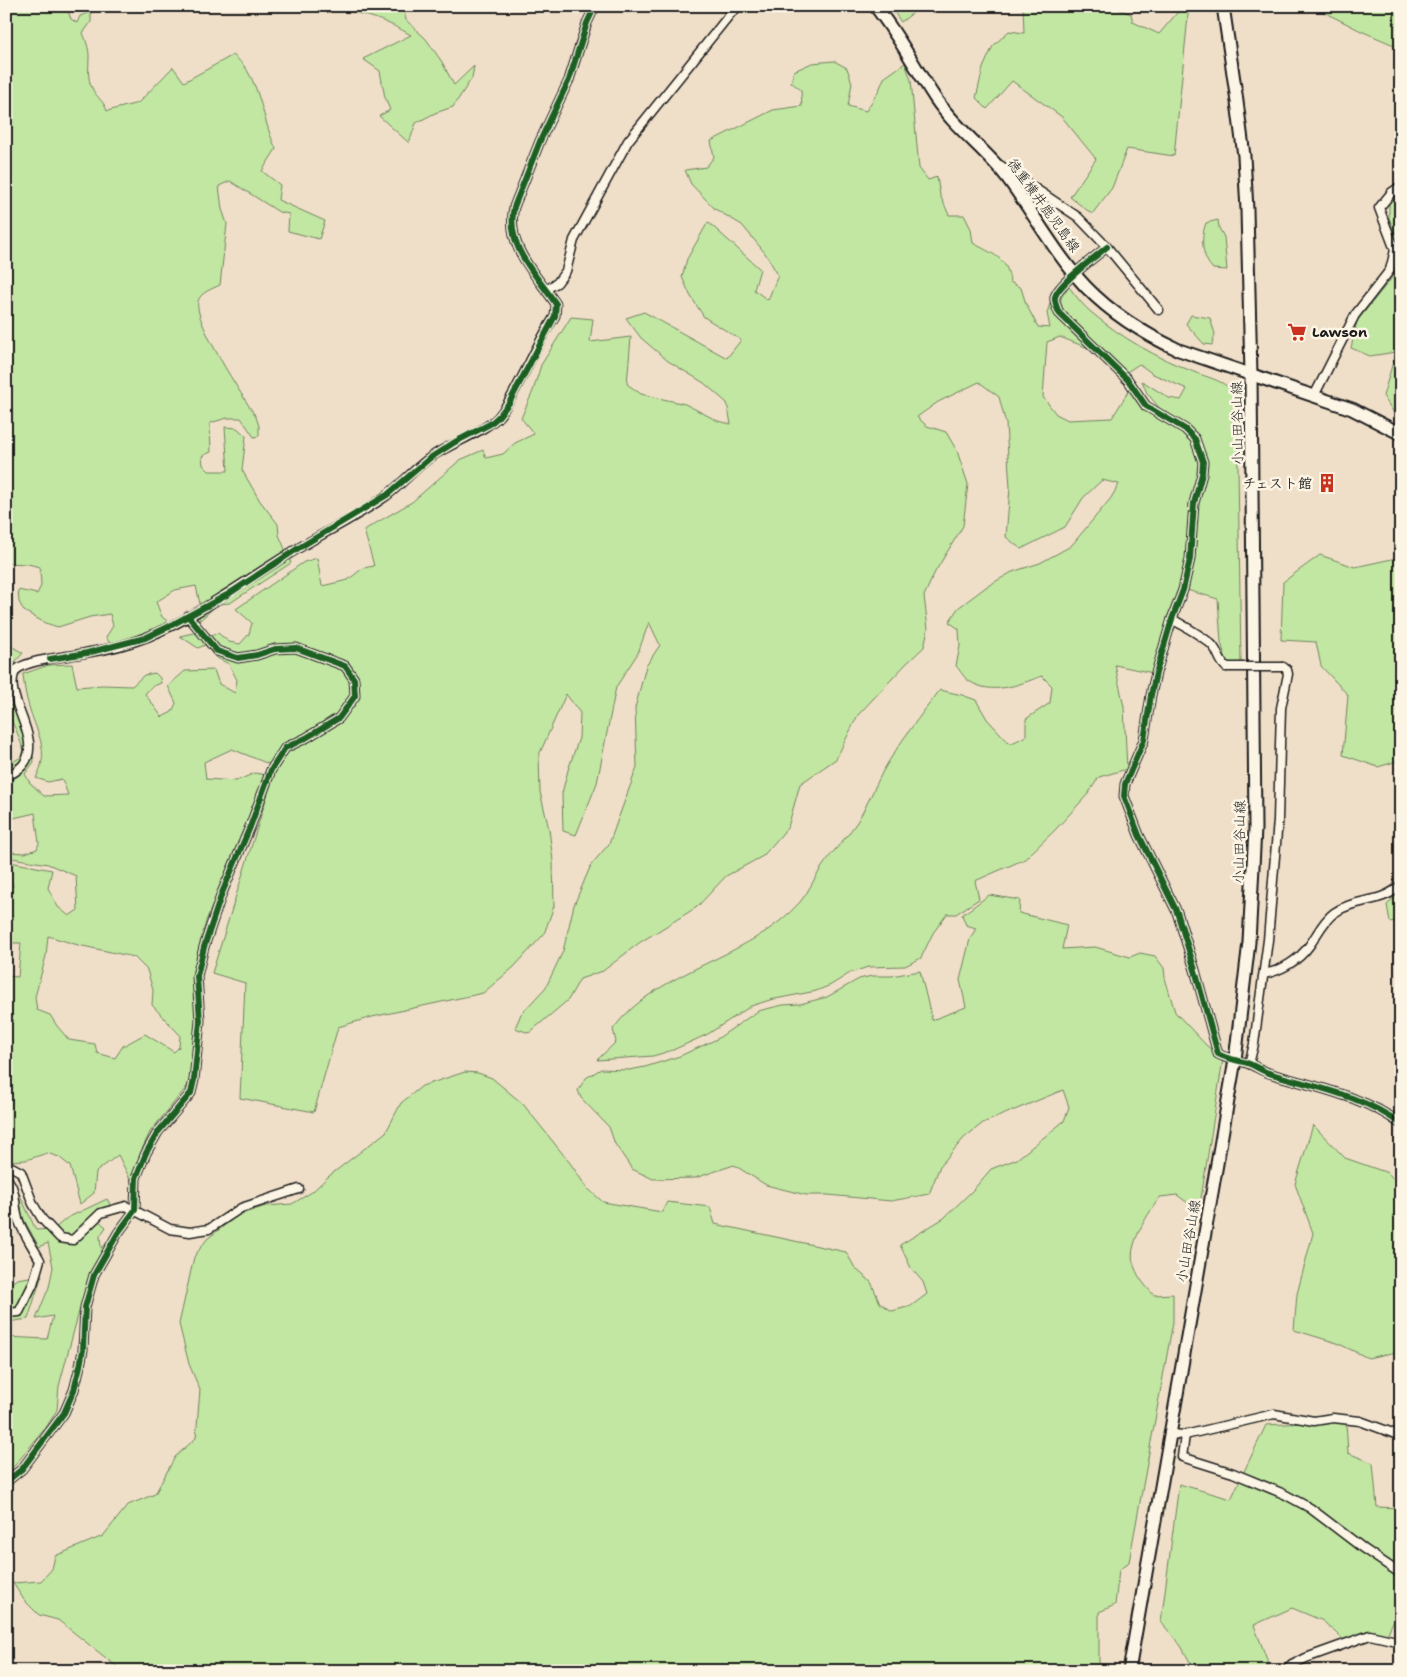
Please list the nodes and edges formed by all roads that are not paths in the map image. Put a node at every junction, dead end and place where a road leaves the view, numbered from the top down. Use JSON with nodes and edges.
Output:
{"nodes":[{"id":1,"x":595,"y":6,"type":"edge"},
{"id":2,"x":739,"y":6,"type":"edge"},
{"id":3,"x":875,"y":6,"type":"edge"},
{"id":4,"x":1223,"y":6,"type":"edge"},
{"id":5,"x":992,"y":160,"type":"junction"},
{"id":6,"x":1401,"y":186,"type":"edge"},
{"id":7,"x":1107,"y":247,"type":"junction"},
{"id":8,"x":1075,"y":274,"type":"junction"},
{"id":9,"x":546,"y":289,"type":"junction"},
{"id":10,"x":1159,"y":310,"type":"dead end"},
{"id":11,"x":1251,"y":375,"type":"junction"},
{"id":12,"x":1314,"y":396,"type":"junction"},
{"id":13,"x":1401,"y":434,"type":"edge"},
{"id":14,"x":188,"y":616,"type":"junction"},
{"id":15,"x":1172,"y":619,"type":"junction"},
{"id":16,"x":6,"y":776,"type":"edge"},
{"id":17,"x":1401,"y":885,"type":"edge"},
{"id":18,"x":1264,"y":974,"type":"junction"},
{"id":19,"x":1235,"y":1060,"type":"junction"},
{"id":20,"x":1249,"y":1064,"type":"junction"},
{"id":21,"x":1401,"y":1124,"type":"edge"},
{"id":22,"x":6,"y":1164,"type":"edge"},
{"id":23,"x":6,"y":1178,"type":"edge"},
{"id":24,"x":299,"y":1189,"type":"dead end"},
{"id":25,"x":135,"y":1210,"type":"junction"},
{"id":26,"x":6,"y":1312,"type":"edge"},
{"id":27,"x":1170,"y":1434,"type":"junction"},
{"id":28,"x":1184,"y":1435,"type":"junction"},
{"id":29,"x":1401,"y":1436,"type":"edge"},
{"id":30,"x":6,"y":1482,"type":"edge"},
{"id":31,"x":1401,"y":1574,"type":"edge"},
{"id":32,"x":1401,"y":1642,"type":"edge"},
{"id":33,"x":1129,"y":1671,"type":"edge"},
{"id":34,"x":1286,"y":1671,"type":"edge"}],
"edges":[{"from":1,"to":9,"type":"street"},
{"from":2,"to":9,"type":"street"},
{"from":3,"to":5,"type":"main road","name":"徳重横井鹿児島線"},
{"from":4,"to":11,"type":"main road","name":"小山田谷山線"},
{"from":5,"to":7,"type":"street"},
{"from":5,"to":8,"type":"main road","name":"徳重横井鹿児島線"},
{"from":6,"to":12,"type":"street"},
{"from":7,"to":8,"type":"street"},
{"from":7,"to":10,"type":"street"},
{"from":8,"to":11,"type":"main road","name":"徳重横井鹿児島線"},
{"from":8,"to":15,"type":"street"},
{"from":9,"to":14,"type":"street"},
{"from":11,"to":12,"type":"main road","name":"徳重横井鹿児島線"},
{"from":11,"to":19,"type":"main road","name":"小山田谷山線"},
{"from":12,"to":13,"type":"main road","name":"徳重横井鹿児島線"},
{"from":14,"to":16,"type":"street"},
{"from":14,"to":25,"type":"street"},
{"from":15,"to":18,"type":"street","bridge":true},
{"from":15,"to":19,"type":"street"},
{"from":17,"to":18,"type":"street"},
{"from":18,"to":20,"type":"street"},
{"from":19,"to":20,"type":"street"},
{"from":19,"to":27,"type":"main road","name":"小山田谷山線"},
{"from":20,"to":21,"type":"street"},
{"from":22,"to":25,"type":"street"},
{"from":23,"to":26,"type":"street"},
{"from":24,"to":25,"type":"street"},
{"from":25,"to":30,"type":"street"},
{"from":27,"to":28,"type":"street"},
{"from":27,"to":33,"type":"main road","name":"小山田谷山線"},
{"from":28,"to":29,"type":"street"},
{"from":28,"to":31,"type":"street"},
{"from":32,"to":34,"type":"street"}]}
